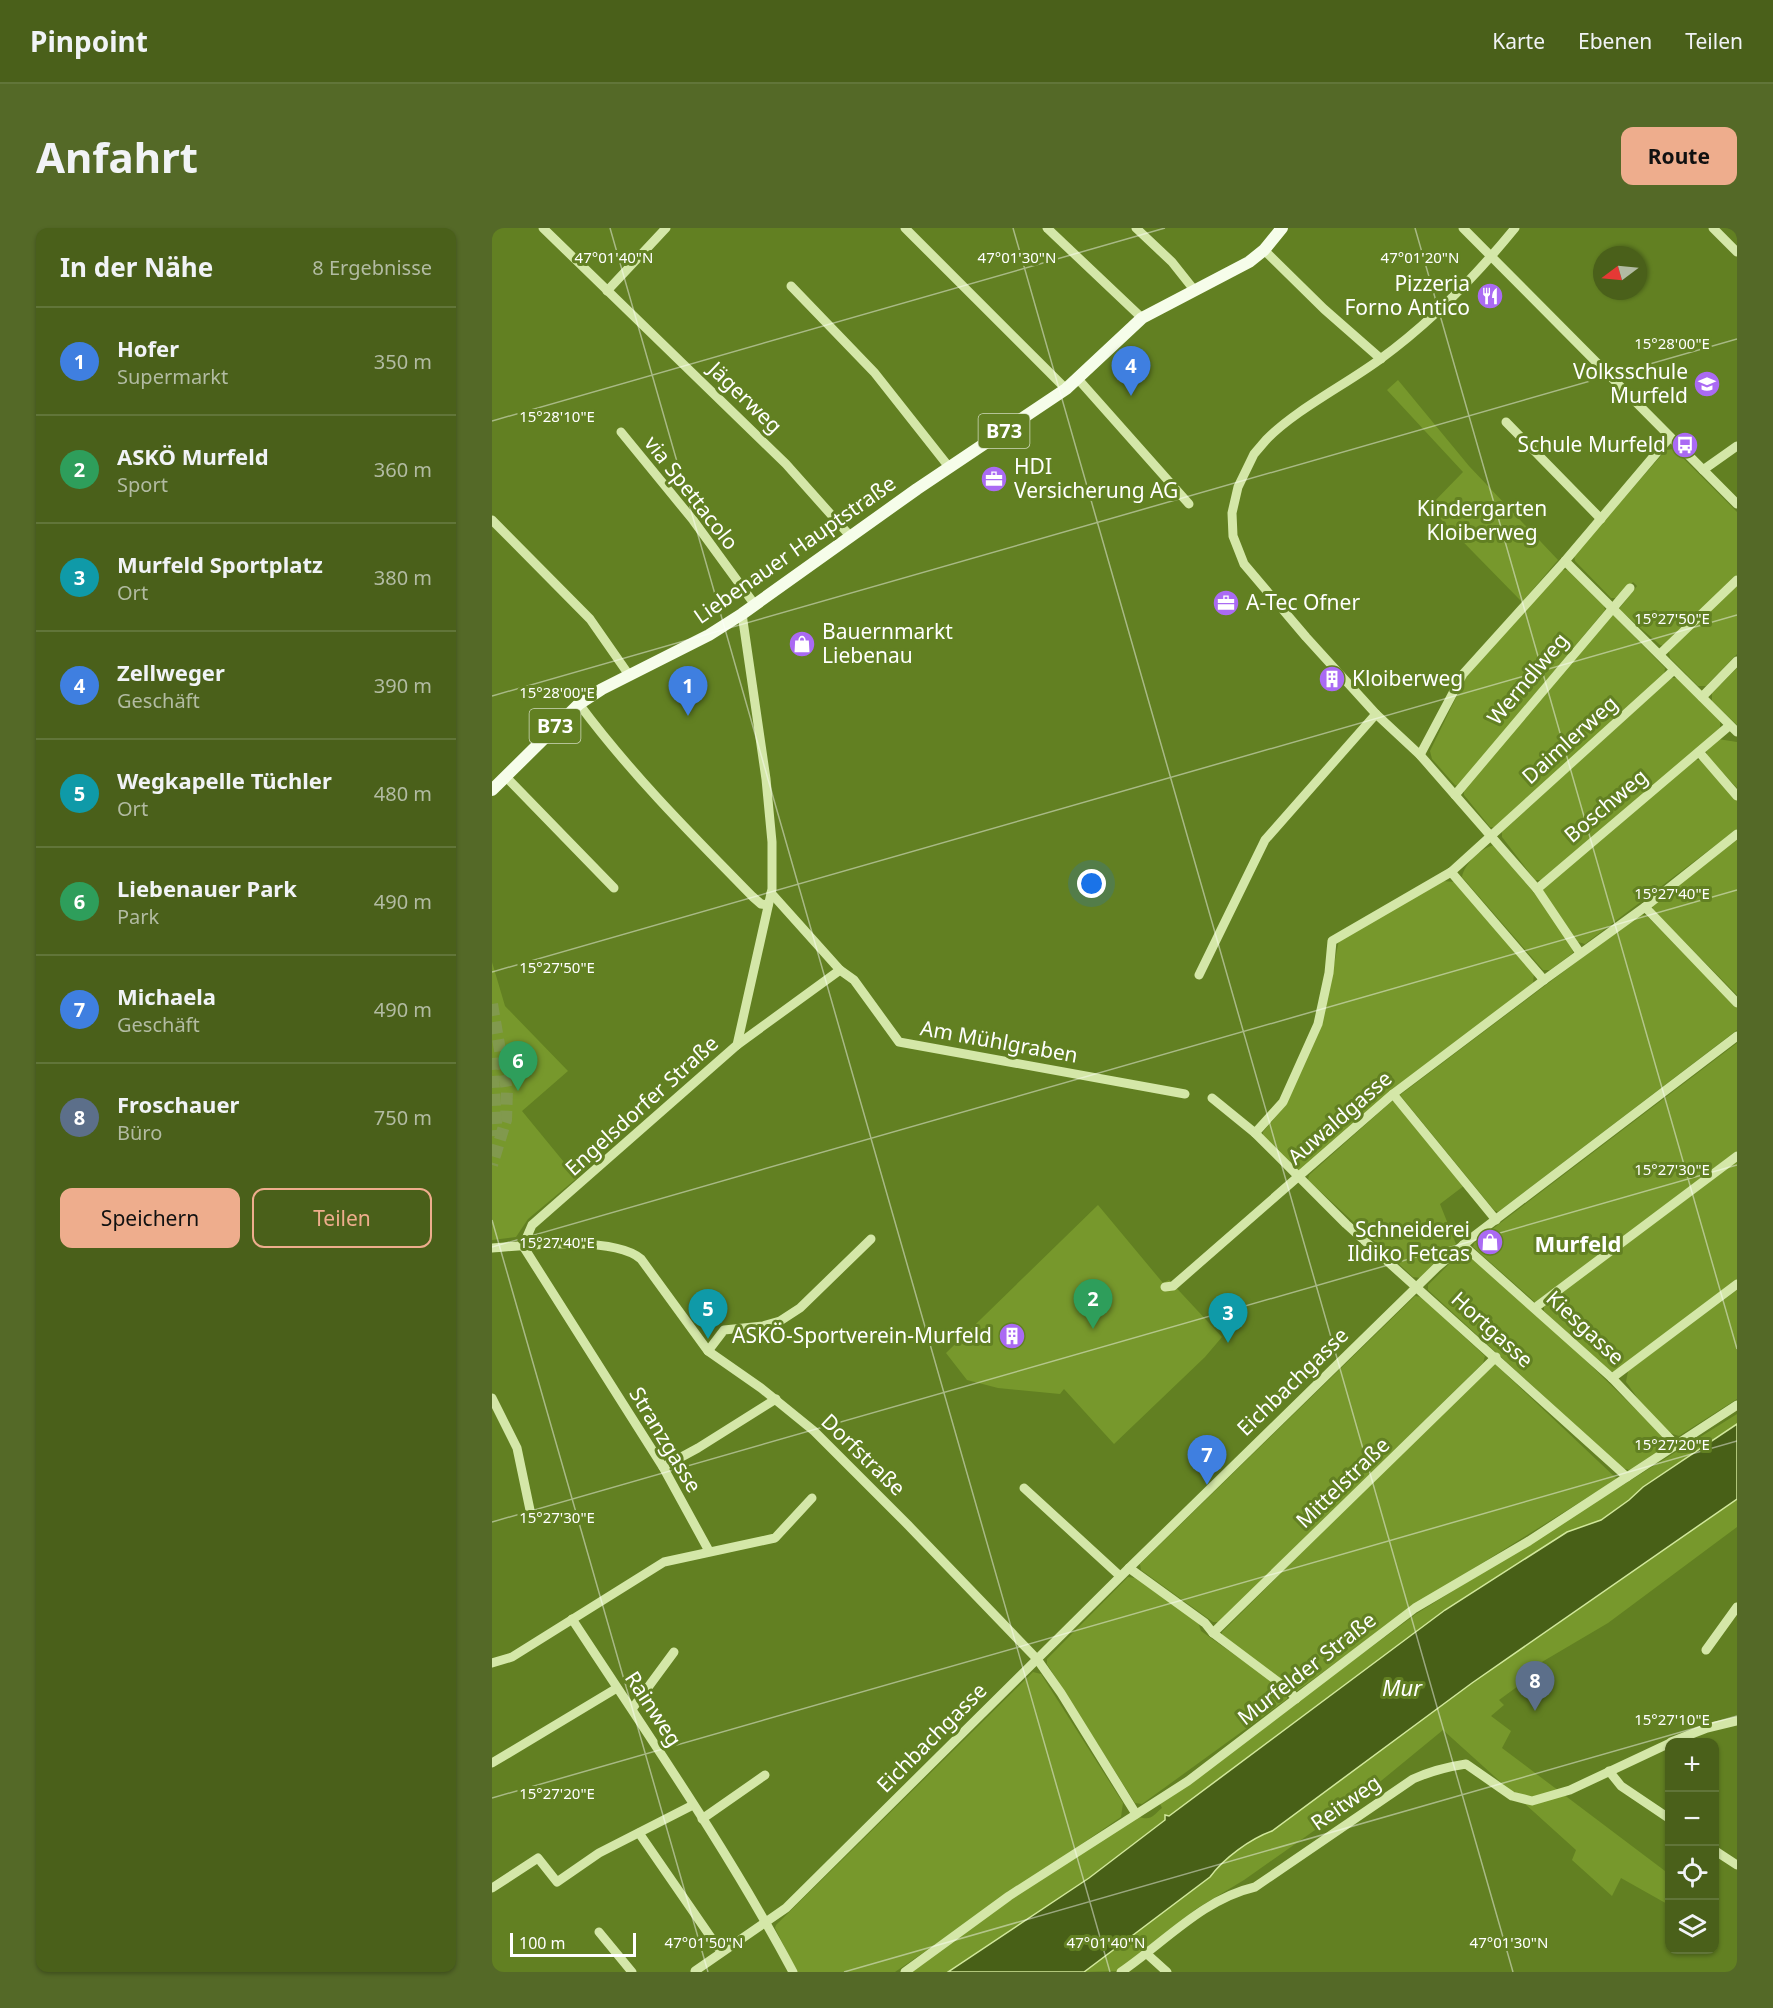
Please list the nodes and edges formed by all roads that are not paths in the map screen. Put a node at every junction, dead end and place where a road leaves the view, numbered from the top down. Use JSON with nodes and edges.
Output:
{"nodes":[{"id":1,"x":543,"y":228,"type":"edge"},
{"id":2,"x":666,"y":228,"type":"edge"},
{"id":3,"x":905,"y":228,"type":"edge"},
{"id":4,"x":1047,"y":228,"type":"edge"},
{"id":5,"x":1136,"y":228,"type":"edge"},
{"id":6,"x":1463,"y":228,"type":"edge"},
{"id":7,"x":1515,"y":228,"type":"edge"},
{"id":8,"x":1713,"y":228,"type":"edge"},
{"id":9,"x":1280,"y":229,"type":"edge"},
{"id":10,"x":1264,"y":250,"type":"junction"},
{"id":11,"x":1737,"y":252,"type":"edge"},
{"id":12,"x":1492,"y":257,"type":"junction"},
{"id":13,"x":791,"y":286,"type":"dead end"},
{"id":14,"x":607,"y":291,"type":"junction"},
{"id":15,"x":1195,"y":291,"type":"junction"},
{"id":16,"x":1142,"y":318,"type":"junction"},
{"id":17,"x":1380,"y":359,"type":"junction"},
{"id":18,"x":1078,"y":379,"type":"junction"},
{"id":19,"x":1066,"y":389,"type":"junction"},
{"id":20,"x":1506,"y":422,"type":"dead end"},
{"id":21,"x":621,"y":432,"type":"dead end"},
{"id":22,"x":1670,"y":437,"type":"junction"},
{"id":23,"x":1737,"y":446,"type":"edge"},
{"id":24,"x":949,"y":467,"type":"junction"},
{"id":25,"x":1703,"y":470,"type":"junction"},
{"id":26,"x":1189,"y":504,"type":"dead end"},
{"id":27,"x":1737,"y":504,"type":"edge"},
{"id":28,"x":1601,"y":519,"type":"junction"},
{"id":29,"x":492,"y":520,"type":"edge"},
{"id":30,"x":851,"y":537,"type":"junction"},
{"id":31,"x":1565,"y":561,"type":"junction"},
{"id":32,"x":1737,"y":580,"type":"edge"},
{"id":33,"x":1630,"y":588,"type":"dead end"},
{"id":34,"x":755,"y":605,"type":"junction"},
{"id":35,"x":1612,"y":607,"type":"junction"},
{"id":36,"x":742,"y":614,"type":"junction"},
{"id":37,"x":1660,"y":654,"type":"junction"},
{"id":38,"x":1737,"y":661,"type":"edge"},
{"id":39,"x":1674,"y":670,"type":"junction"},
{"id":40,"x":629,"y":675,"type":"junction"},
{"id":41,"x":1702,"y":697,"type":"junction"},
{"id":42,"x":582,"y":710,"type":"junction"},
{"id":43,"x":1376,"y":714,"type":"junction"},
{"id":44,"x":1733,"y":729,"type":"edge"},
{"id":45,"x":1699,"y":752,"type":"junction"},
{"id":46,"x":1420,"y":755,"type":"junction"},
{"id":47,"x":506,"y":777,"type":"junction"},
{"id":48,"x":492,"y":790,"type":"edge"},
{"id":49,"x":1455,"y":795,"type":"junction"},
{"id":50,"x":1737,"y":796,"type":"edge"},
{"id":51,"x":1737,"y":834,"type":"edge"},
{"id":52,"x":1491,"y":836,"type":"junction"},
{"id":53,"x":1451,"y":872,"type":"junction"},
{"id":54,"x":614,"y":888,"type":"dead end"},
{"id":55,"x":1537,"y":889,"type":"junction"},
{"id":56,"x":771,"y":893,"type":"junction"},
{"id":57,"x":768,"y":905,"type":"junction"},
{"id":58,"x":1645,"y":908,"type":"junction"},
{"id":59,"x":1580,"y":953,"type":"junction"},
{"id":60,"x":840,"y":970,"type":"junction"},
{"id":61,"x":1198,"y":975,"type":"dead end"},
{"id":62,"x":1544,"y":980,"type":"junction"},
{"id":63,"x":1737,"y":1003,"type":"edge"},
{"id":64,"x":1737,"y":1036,"type":"edge"},
{"id":65,"x":737,"y":1045,"type":"junction"},
{"id":66,"x":1185,"y":1094,"type":"dead end"},
{"id":67,"x":1393,"y":1094,"type":"junction"},
{"id":68,"x":1212,"y":1098,"type":"dead end"},
{"id":69,"x":1255,"y":1134,"type":"junction"},
{"id":70,"x":1737,"y":1156,"type":"edge"},
{"id":71,"x":1299,"y":1179,"type":"junction"},
{"id":72,"x":1496,"y":1220,"type":"junction"},
{"id":73,"x":871,"y":1239,"type":"dead end"},
{"id":74,"x":1463,"y":1245,"type":"junction"},
{"id":75,"x":523,"y":1246,"type":"junction"},
{"id":76,"x":492,"y":1248,"type":"edge"},
{"id":77,"x":1737,"y":1284,"type":"edge"},
{"id":78,"x":1165,"y":1287,"type":"dead end"},
{"id":79,"x":1417,"y":1287,"type":"junction"},
{"id":80,"x":1536,"y":1307,"type":"junction"},
{"id":81,"x":708,"y":1351,"type":"junction"},
{"id":82,"x":1496,"y":1357,"type":"junction"},
{"id":83,"x":1612,"y":1378,"type":"junction"},
{"id":84,"x":492,"y":1398,"type":"edge"},
{"id":85,"x":776,"y":1399,"type":"junction"},
{"id":86,"x":1737,"y":1405,"type":"edge"},
{"id":87,"x":1676,"y":1445,"type":"junction"},
{"id":88,"x":663,"y":1467,"type":"junction"},
{"id":89,"x":1627,"y":1477,"type":"junction"},
{"id":90,"x":1024,"y":1488,"type":"dead end"},
{"id":91,"x":812,"y":1498,"type":"dead end"},
{"id":92,"x":530,"y":1510,"type":"dead end"},
{"id":93,"x":709,"y":1551,"type":"junction"},
{"id":94,"x":1129,"y":1568,"type":"junction"},
{"id":95,"x":1120,"y":1576,"type":"junction"},
{"id":96,"x":1737,"y":1607,"type":"edge"},
{"id":97,"x":572,"y":1619,"type":"junction"},
{"id":98,"x":1214,"y":1633,"type":"junction"},
{"id":99,"x":1706,"y":1650,"type":"dead end"},
{"id":100,"x":674,"y":1652,"type":"dead end"},
{"id":101,"x":1037,"y":1659,"type":"junction"},
{"id":102,"x":492,"y":1663,"type":"edge"},
{"id":103,"x":617,"y":1688,"type":"junction"},
{"id":104,"x":1296,"y":1699,"type":"junction"},
{"id":105,"x":632,"y":1709,"type":"junction"},
{"id":106,"x":1737,"y":1721,"type":"edge"},
{"id":107,"x":1682,"y":1738,"type":"edge"},
{"id":108,"x":1665,"y":1745,"type":"edge"},
{"id":109,"x":492,"y":1762,"type":"edge"},
{"id":110,"x":1609,"y":1771,"type":"junction"},
{"id":111,"x":765,"y":1775,"type":"dead end"},
{"id":112,"x":693,"y":1805,"type":"junction"},
{"id":113,"x":1136,"y":1814,"type":"junction"},
{"id":114,"x":1665,"y":1816,"type":"edge"},
{"id":115,"x":702,"y":1819,"type":"junction"},
{"id":116,"x":639,"y":1833,"type":"junction"},
{"id":117,"x":1719,"y":1853,"type":"edge"},
{"id":118,"x":1737,"y":1865,"type":"edge"},
{"id":119,"x":492,"y":1888,"type":"edge"},
{"id":120,"x":767,"y":1922,"type":"junction"},
{"id":121,"x":599,"y":1932,"type":"dead end"},
{"id":122,"x":721,"y":1952,"type":"junction"},
{"id":123,"x":1147,"y":1954,"type":"junction"},
{"id":124,"x":695,"y":1971,"type":"edge"},
{"id":125,"x":632,"y":1972,"type":"edge"},
{"id":126,"x":793,"y":1972,"type":"edge"},
{"id":127,"x":905,"y":1972,"type":"edge"},
{"id":128,"x":1121,"y":1972,"type":"edge"},
{"id":129,"x":1167,"y":1972,"type":"edge"}],
"edges":[{"from":1,"to":14,"type":"street","name":"Jägerweg"},
{"from":2,"to":14,"type":"street"},
{"from":3,"to":19,"type":"street"},
{"from":4,"to":16,"type":"street"},
{"from":5,"to":15,"type":"street"},
{"from":6,"to":12,"type":"street"},
{"from":7,"to":12,"type":"street"},
{"from":8,"to":11,"type":"street"},
{"from":9,"to":10,"type":"main road","name":"Liebenauer Hauptstraße","number":"B73"},
{"from":10,"to":15,"type":"main road","name":"Liebenauer Hauptstraße","number":"B73"},
{"from":10,"to":17,"type":"street"},
{"from":12,"to":17,"type":"street"},
{"from":12,"to":22,"type":"street"},
{"from":13,"to":24,"type":"street"},
{"from":14,"to":30,"type":"street","name":"Jägerweg"},
{"from":15,"to":16,"type":"main road","name":"Liebenauer Hauptstraße","number":"B73"},
{"from":16,"to":18,"type":"main road","name":"Liebenauer Hauptstraße","number":"B73"},
{"from":17,"to":43,"type":"street"},
{"from":18,"to":19,"type":"main road","name":"Liebenauer Hauptstraße","number":"B73"},
{"from":18,"to":26,"type":"street"},
{"from":19,"to":24,"type":"main road","name":"Liebenauer Hauptstraße","number":"B73"},
{"from":20,"to":28,"type":"street"},
{"from":21,"to":34,"type":"street","name":"via Spettacolo"},
{"from":22,"to":25,"type":"street"},
{"from":22,"to":28,"type":"street"},
{"from":23,"to":25,"type":"street"},
{"from":24,"to":30,"type":"main road","name":"Liebenauer Hauptstraße","number":"B73"},
{"from":25,"to":27,"type":"street"},
{"from":28,"to":31,"type":"street"},
{"from":29,"to":40,"type":"street"},
{"from":30,"to":34,"type":"main road","name":"Liebenauer Hauptstraße","number":"B73"},
{"from":31,"to":35,"type":"street"},
{"from":31,"to":46,"type":"street"},
{"from":32,"to":37,"type":"street"},
{"from":33,"to":35,"type":"street","name":"Werndlweg"},
{"from":34,"to":36,"type":"main road","name":"Liebenauer Hauptstraße","number":"B73"},
{"from":35,"to":37,"type":"street"},
{"from":35,"to":49,"type":"street","name":"Werndlweg"},
{"from":36,"to":40,"type":"main road","name":"Liebenauer Hauptstraße","number":"B73"},
{"from":36,"to":56,"type":"street","name":"Engelsdorfer Straße"},
{"from":37,"to":39,"type":"street"},
{"from":38,"to":41,"type":"street"},
{"from":39,"to":41,"type":"street"},
{"from":39,"to":52,"type":"street","name":"Daimlerweg"},
{"from":40,"to":42,"type":"main road","name":"Liebenauer Hauptstraße","number":"B73"},
{"from":41,"to":44,"type":"street"},
{"from":42,"to":47,"type":"main road","name":"Liebenauer Hauptstraße","number":"B73"},
{"from":42,"to":57,"type":"street"},
{"from":43,"to":46,"type":"street"},
{"from":43,"to":61,"type":"street"},
{"from":44,"to":45,"type":"street","name":"Boschweg"},
{"from":45,"to":50,"type":"street"},
{"from":45,"to":55,"type":"street","name":"Boschweg"},
{"from":46,"to":49,"type":"street"},
{"from":47,"to":48,"type":"main road","name":"Liebenauer Hauptstraße","number":"B73"},
{"from":47,"to":54,"type":"street"},
{"from":49,"to":52,"type":"street"},
{"from":51,"to":58,"type":"street","name":"Auwaldgasse"},
{"from":52,"to":53,"type":"street"},
{"from":52,"to":55,"type":"street"},
{"from":53,"to":62,"type":"street"},
{"from":53,"to":69,"type":"street"},
{"from":55,"to":59,"type":"street"},
{"from":56,"to":57,"type":"street","name":"Engelsdorfer Straße"},
{"from":56,"to":60,"type":"street","name":"Am Mühlgraben"},
{"from":57,"to":65,"type":"street","name":"Engelsdorfer Straße"},
{"from":58,"to":59,"type":"street","name":"Auwaldgasse"},
{"from":58,"to":63,"type":"street"},
{"from":59,"to":62,"type":"street","name":"Auwaldgasse"},
{"from":60,"to":65,"type":"street"},
{"from":60,"to":66,"type":"street","name":"Am Mühlgraben"},
{"from":62,"to":67,"type":"street","name":"Auwaldgasse"},
{"from":64,"to":72,"type":"street","name":"Eichbachgasse"},
{"from":65,"to":75,"type":"street","name":"Engelsdorfer Straße"},
{"from":67,"to":71,"type":"street","name":"Auwaldgasse"},
{"from":67,"to":72,"type":"street"},
{"from":68,"to":69,"type":"street"},
{"from":69,"to":71,"type":"street","name":"Hortgasse"},
{"from":70,"to":80,"type":"street"},
{"from":71,"to":78,"type":"street","name":"Auwaldgasse"},
{"from":71,"to":79,"type":"street","name":"Hortgasse"},
{"from":72,"to":74,"type":"street","name":"Eichbachgasse"},
{"from":73,"to":81,"type":"street"},
{"from":74,"to":79,"type":"street","name":"Eichbachgasse"},
{"from":74,"to":80,"type":"street","name":"Kiesgasse"},
{"from":75,"to":76,"type":"street","name":"Dorfstraße"},
{"from":75,"to":81,"type":"street","name":"Dorfstraße"},
{"from":75,"to":88,"type":"street","name":"Stranzgasse"},
{"from":77,"to":83,"type":"street"},
{"from":79,"to":82,"type":"street","name":"Hortgasse"},
{"from":79,"to":94,"type":"street","name":"Eichbachgasse"},
{"from":80,"to":83,"type":"street","name":"Kiesgasse"},
{"from":81,"to":85,"type":"street","name":"Dorfstraße"},
{"from":82,"to":89,"type":"street","name":"Hortgasse"},
{"from":82,"to":98,"type":"street","name":"Mittelstraße"},
{"from":83,"to":87,"type":"street","name":"Kiesgasse"},
{"from":84,"to":92,"type":"street"},
{"from":85,"to":88,"type":"street"},
{"from":85,"to":101,"type":"street","name":"Dorfstraße"},
{"from":86,"to":87,"type":"street","name":"Murfelder Straße"},
{"from":87,"to":89,"type":"street","name":"Murfelder Straße"},
{"from":88,"to":93,"type":"street","name":"Stranzgasse"},
{"from":89,"to":104,"type":"street","name":"Murfelder Straße"},
{"from":90,"to":95,"type":"street"},
{"from":91,"to":93,"type":"street"},
{"from":93,"to":97,"type":"street"},
{"from":94,"to":95,"type":"street","name":"Eichbachgasse"},
{"from":94,"to":98,"type":"street"},
{"from":95,"to":101,"type":"street","name":"Eichbachgasse"},
{"from":96,"to":99,"type":"street"},
{"from":97,"to":102,"type":"street"},
{"from":97,"to":103,"type":"street","name":"Rainweg"},
{"from":98,"to":104,"type":"street"},
{"from":100,"to":105,"type":"street"},
{"from":101,"to":113,"type":"street","name":"Dorfstraße"},
{"from":101,"to":120,"type":"street","name":"Eichbachgasse"},
{"from":103,"to":105,"type":"street","name":"Rainweg"},
{"from":103,"to":109,"type":"street"},
{"from":104,"to":113,"type":"street","name":"Murfelder Straße"},
{"from":105,"to":112,"type":"street","name":"Rainweg"},
{"from":106,"to":107,"type":"street","name":"Reitweg"},
{"from":108,"to":110,"type":"street","name":"Reitweg"},
{"from":110,"to":114,"type":"street"},
{"from":110,"to":123,"type":"street","name":"Reitweg"},
{"from":111,"to":115,"type":"street"},
{"from":112,"to":115,"type":"street","name":"Rainweg"},
{"from":112,"to":116,"type":"street"},
{"from":113,"to":127,"type":"street","name":"Murfelder Straße"},
{"from":115,"to":120,"type":"street","name":"Rainweg"},
{"from":116,"to":119,"type":"street"},
{"from":116,"to":122,"type":"street"},
{"from":117,"to":118,"type":"street"},
{"from":120,"to":122,"type":"street"},
{"from":120,"to":126,"type":"street","name":"Rainweg"},
{"from":121,"to":125,"type":"street"},
{"from":122,"to":124,"type":"street"},
{"from":123,"to":128,"type":"street","name":"Reitweg"},
{"from":123,"to":129,"type":"street"}]}
